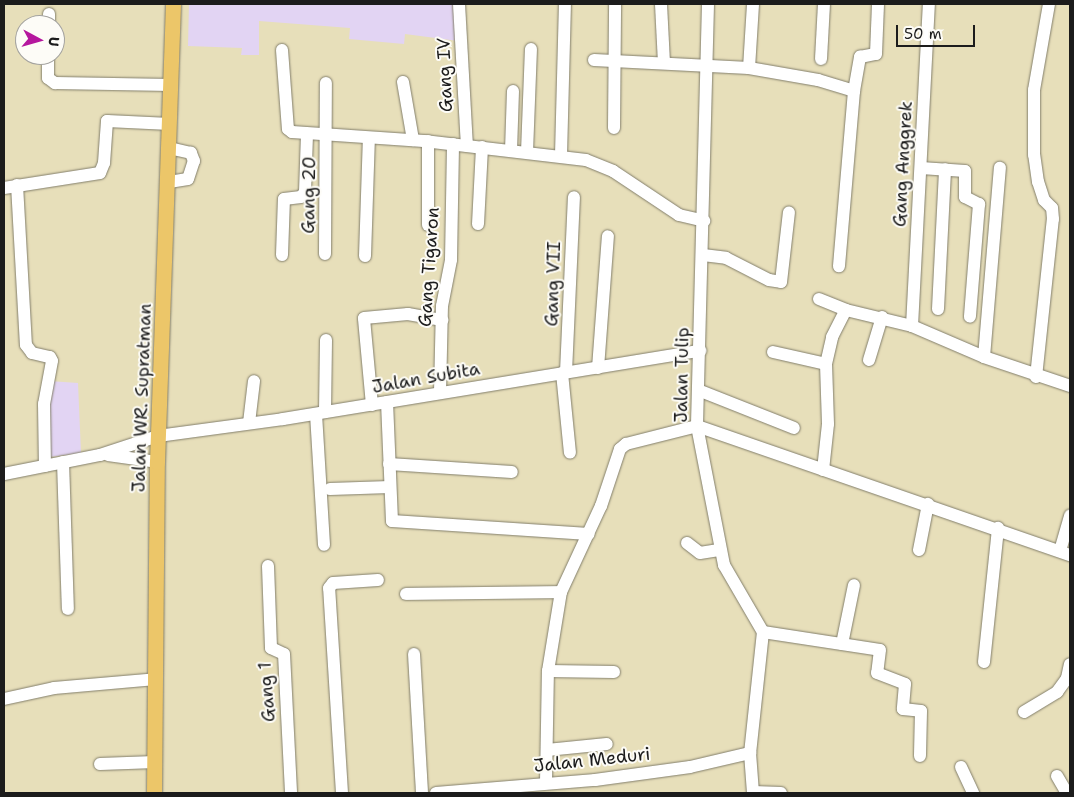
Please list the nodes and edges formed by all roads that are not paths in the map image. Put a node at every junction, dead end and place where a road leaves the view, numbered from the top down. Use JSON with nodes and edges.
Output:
{"nodes":[{"id":1,"x":173,"y":4,"type":"edge"},
{"id":2,"x":459,"y":4,"type":"edge"},
{"id":3,"x":565,"y":4,"type":"edge"},
{"id":4,"x":615,"y":4,"type":"edge"},
{"id":5,"x":661,"y":4,"type":"edge"},
{"id":6,"x":708,"y":4,"type":"edge"},
{"id":7,"x":753,"y":4,"type":"edge"},
{"id":8,"x":824,"y":4,"type":"edge"},
{"id":9,"x":878,"y":4,"type":"edge"},
{"id":10,"x":929,"y":4,"type":"edge"},
{"id":11,"x":1049,"y":4,"type":"edge"},
{"id":12,"x":282,"y":50,"type":"dead end"},
{"id":13,"x":531,"y":50,"type":"dead end"},
{"id":14,"x":821,"y":59,"type":"dead end"},
{"id":15,"x":594,"y":60,"type":"dead end"},
{"id":16,"x":614,"y":61,"type":"junction"},
{"id":17,"x":664,"y":63,"type":"junction"},
{"id":18,"x":48,"y":65,"type":"edge"},
{"id":19,"x":707,"y":65,"type":"junction"},
{"id":20,"x":749,"y":68,"type":"junction"},
{"id":21,"x":403,"y":82,"type":"dead end"},
{"id":22,"x":326,"y":83,"type":"dead end"},
{"id":23,"x":171,"y":85,"type":"junction"},
{"id":24,"x":854,"y":90,"type":"junction"},
{"id":25,"x":513,"y":91,"type":"dead end"},
{"id":26,"x":170,"y":124,"type":"junction"},
{"id":27,"x":614,"y":128,"type":"dead end"},
{"id":28,"x":307,"y":134,"type":"junction"},
{"id":29,"x":328,"y":136,"type":"junction"},
{"id":30,"x":369,"y":138,"type":"junction"},
{"id":31,"x":413,"y":140,"type":"junction"},
{"id":32,"x":428,"y":141,"type":"junction"},
{"id":33,"x":453,"y":144,"type":"junction"},
{"id":34,"x":467,"y":146,"type":"junction"},
{"id":35,"x":482,"y":147,"type":"junction"},
{"id":36,"x":170,"y":148,"type":"junction"},
{"id":37,"x":512,"y":151,"type":"junction"},
{"id":38,"x":527,"y":152,"type":"junction"},
{"id":39,"x":561,"y":155,"type":"junction"},
{"id":40,"x":921,"y":168,"type":"junction"},
{"id":41,"x":1000,"y":168,"type":"dead end"},
{"id":42,"x":945,"y":170,"type":"junction"},
{"id":43,"x":168,"y":182,"type":"junction"},
{"id":44,"x":17,"y":185,"type":"junction"},
{"id":45,"x":4,"y":188,"type":"edge"},
{"id":46,"x":574,"y":197,"type":"dead end"},
{"id":47,"x":789,"y":212,"type":"dead end"},
{"id":48,"x":704,"y":221,"type":"junction"},
{"id":49,"x":478,"y":224,"type":"dead end"},
{"id":50,"x":428,"y":225,"type":"dead end"},
{"id":51,"x":608,"y":236,"type":"dead end"},
{"id":52,"x":326,"y":254,"type":"dead end"},
{"id":53,"x":282,"y":255,"type":"dead end"},
{"id":54,"x":364,"y":256,"type":"dead end"},
{"id":55,"x":703,"y":256,"type":"junction"},
{"id":56,"x":839,"y":266,"type":"dead end"},
{"id":57,"x":819,"y":299,"type":"dead end"},
{"id":58,"x":938,"y":309,"type":"dead end"},
{"id":59,"x":846,"y":310,"type":"junction"},
{"id":60,"x":882,"y":317,"type":"junction"},
{"id":61,"x":970,"y":318,"type":"dead end"},
{"id":62,"x":442,"y":320,"type":"junction"},
{"id":63,"x":912,"y":326,"type":"junction"},
{"id":64,"x":326,"y":340,"type":"dead end"},
{"id":65,"x":700,"y":350,"type":"junction"},
{"id":66,"x":773,"y":352,"type":"dead end"},
{"id":67,"x":984,"y":357,"type":"junction"},
{"id":68,"x":869,"y":360,"type":"dead end"},
{"id":69,"x":826,"y":364,"type":"junction"},
{"id":70,"x":598,"y":368,"type":"junction"},
{"id":71,"x":564,"y":372,"type":"junction"},
{"id":72,"x":1036,"y":377,"type":"junction"},
{"id":73,"x":254,"y":381,"type":"dead end"},
{"id":74,"x":1070,"y":386,"type":"edge"},
{"id":75,"x":698,"y":390,"type":"junction"},
{"id":76,"x":440,"y":393,"type":"junction"},
{"id":77,"x":387,"y":402,"type":"junction"},
{"id":78,"x":372,"y":404,"type":"junction"},
{"id":79,"x":320,"y":413,"type":"junction"},
{"id":80,"x":249,"y":423,"type":"junction"},
{"id":81,"x":697,"y":426,"type":"junction"},
{"id":82,"x":794,"y":428,"type":"dead end"},
{"id":83,"x":158,"y":436,"type":"junction"},
{"id":84,"x":570,"y":453,"type":"dead end"},
{"id":85,"x":100,"y":454,"type":"junction"},
{"id":86,"x":63,"y":462,"type":"junction"},
{"id":87,"x":157,"y":462,"type":"junction"},
{"id":88,"x":389,"y":464,"type":"junction"},
{"id":89,"x":45,"y":466,"type":"junction"},
{"id":90,"x":823,"y":470,"type":"junction"},
{"id":91,"x":512,"y":472,"type":"dead end"},
{"id":92,"x":4,"y":474,"type":"edge"},
{"id":93,"x":390,"y":486,"type":"junction"},
{"id":94,"x":330,"y":490,"type":"dead end"},
{"id":95,"x":928,"y":504,"type":"junction"},
{"id":96,"x":1070,"y":515,"type":"edge"},
{"id":97,"x":998,"y":528,"type":"junction"},
{"id":98,"x":589,"y":534,"type":"junction"},
{"id":99,"x":687,"y":543,"type":"dead end"},
{"id":100,"x":324,"y":545,"type":"dead end"},
{"id":101,"x":719,"y":550,"type":"junction"},
{"id":102,"x":919,"y":550,"type":"dead end"},
{"id":103,"x":1065,"y":553,"type":"edge"},
{"id":104,"x":268,"y":566,"type":"dead end"},
{"id":105,"x":378,"y":580,"type":"dead end"},
{"id":106,"x":854,"y":585,"type":"dead end"},
{"id":107,"x":562,"y":592,"type":"junction"},
{"id":108,"x":406,"y":594,"type":"dead end"},
{"id":109,"x":68,"y":609,"type":"dead end"},
{"id":110,"x":763,"y":632,"type":"junction"},
{"id":111,"x":842,"y":644,"type":"junction"},
{"id":112,"x":414,"y":654,"type":"dead end"},
{"id":113,"x":984,"y":662,"type":"dead end"},
{"id":114,"x":1070,"y":664,"type":"edge"},
{"id":115,"x":548,"y":671,"type":"junction"},
{"id":116,"x":614,"y":672,"type":"dead end"},
{"id":117,"x":156,"y":679,"type":"junction"},
{"id":118,"x":4,"y":699,"type":"edge"},
{"id":119,"x":1024,"y":712,"type":"dead end"},
{"id":120,"x":608,"y":744,"type":"dead end"},
{"id":121,"x":547,"y":750,"type":"junction"},
{"id":122,"x":750,"y":752,"type":"junction"},
{"id":123,"x":920,"y":756,"type":"dead end"},
{"id":124,"x":155,"y":762,"type":"junction"},
{"id":125,"x":100,"y":764,"type":"dead end"},
{"id":126,"x":961,"y":767,"type":"dead end"},
{"id":127,"x":1057,"y":776,"type":"dead end"},
{"id":128,"x":546,"y":782,"type":"junction"},
{"id":129,"x":154,"y":793,"type":"edge"},
{"id":130,"x":291,"y":793,"type":"edge"},
{"id":131,"x":342,"y":793,"type":"edge"},
{"id":132,"x":422,"y":793,"type":"edge"},
{"id":133,"x":436,"y":793,"type":"edge"},
{"id":134,"x":753,"y":793,"type":"edge"},
{"id":135,"x":781,"y":793,"type":"edge"},
{"id":136,"x":973,"y":793,"type":"edge"},
{"id":137,"x":1067,"y":793,"type":"edge"}],
"edges":[{"from":1,"to":23,"type":"main road","name":"Jalan WR. Supratman"},
{"from":2,"to":34,"type":"street","name":"Gang IV"},
{"from":3,"to":39,"type":"street"},
{"from":4,"to":16,"type":"street"},
{"from":5,"to":17,"type":"street"},
{"from":6,"to":19,"type":"street","name":"Jalan Tulip"},
{"from":7,"to":20,"type":"street"},
{"from":8,"to":14,"type":"street"},
{"from":9,"to":24,"type":"street"},
{"from":10,"to":40,"type":"street","name":"Gang Anggrek"},
{"from":11,"to":72,"type":"street"},
{"from":12,"to":28,"type":"street"},
{"from":13,"to":38,"type":"street"},
{"from":15,"to":16,"type":"street"},
{"from":16,"to":17,"type":"street"},
{"from":16,"to":27,"type":"street"},
{"from":17,"to":19,"type":"street"},
{"from":18,"to":23,"type":"street"},
{"from":19,"to":20,"type":"street"},
{"from":19,"to":48,"type":"street","name":"Jalan Tulip"},
{"from":20,"to":24,"type":"street"},
{"from":21,"to":31,"type":"street"},
{"from":22,"to":29,"type":"street","name":"Gang 20"},
{"from":23,"to":26,"type":"main road","name":"Jalan WR. Supratman"},
{"from":24,"to":56,"type":"street"},
{"from":25,"to":37,"type":"street"},
{"from":26,"to":36,"type":"main road","name":"Jalan WR. Supratman"},
{"from":26,"to":44,"type":"street"},
{"from":28,"to":29,"type":"street"},
{"from":28,"to":53,"type":"street"},
{"from":29,"to":30,"type":"street"},
{"from":29,"to":52,"type":"street","name":"Gang 20"},
{"from":30,"to":31,"type":"street"},
{"from":30,"to":54,"type":"street"},
{"from":31,"to":32,"type":"street"},
{"from":32,"to":33,"type":"street"},
{"from":32,"to":50,"type":"street"},
{"from":33,"to":34,"type":"street"},
{"from":33,"to":62,"type":"street","name":"Gang Tigaron"},
{"from":34,"to":35,"type":"street"},
{"from":35,"to":37,"type":"street"},
{"from":35,"to":49,"type":"street"},
{"from":36,"to":43,"type":"main road","name":"Jalan WR. Supratman"},
{"from":36,"to":43,"type":"street"},
{"from":37,"to":38,"type":"street"},
{"from":38,"to":39,"type":"street"},
{"from":39,"to":48,"type":"street"},
{"from":40,"to":42,"type":"street"},
{"from":40,"to":63,"type":"street","name":"Gang Anggrek"},
{"from":41,"to":67,"type":"street"},
{"from":42,"to":58,"type":"street"},
{"from":42,"to":61,"type":"street"},
{"from":43,"to":83,"type":"main road","name":"Jalan WR. Supratman"},
{"from":44,"to":45,"type":"street"},
{"from":44,"to":89,"type":"street"},
{"from":46,"to":71,"type":"street","name":"Gang VII"},
{"from":47,"to":55,"type":"street"},
{"from":48,"to":55,"type":"street","name":"Jalan Tulip"},
{"from":51,"to":70,"type":"street"},
{"from":55,"to":65,"type":"street","name":"Jalan Tulip"},
{"from":57,"to":59,"type":"street"},
{"from":59,"to":60,"type":"street"},
{"from":59,"to":69,"type":"street"},
{"from":60,"to":63,"type":"street"},
{"from":60,"to":68,"type":"street"},
{"from":62,"to":76,"type":"street","name":"Gang Tigaron"},
{"from":62,"to":78,"type":"street"},
{"from":63,"to":67,"type":"street"},
{"from":64,"to":79,"type":"street"},
{"from":65,"to":70,"type":"street","name":"Jalan Subita"},
{"from":65,"to":75,"type":"street","name":"Jalan Tulip"},
{"from":66,"to":69,"type":"street"},
{"from":67,"to":72,"type":"street"},
{"from":69,"to":90,"type":"street"},
{"from":70,"to":71,"type":"street","name":"Jalan Subita"},
{"from":71,"to":76,"type":"street","name":"Jalan Subita"},
{"from":71,"to":84,"type":"street","name":"Gang VII"},
{"from":72,"to":74,"type":"street"},
{"from":73,"to":80,"type":"street"},
{"from":75,"to":81,"type":"street","name":"Jalan Tulip"},
{"from":75,"to":82,"type":"street"},
{"from":76,"to":77,"type":"street","name":"Jalan Subita"},
{"from":77,"to":78,"type":"street","name":"Jalan Subita"},
{"from":77,"to":88,"type":"street"},
{"from":78,"to":79,"type":"street","name":"Jalan Subita"},
{"from":79,"to":80,"type":"street","name":"Jalan Subita"},
{"from":79,"to":100,"type":"street"},
{"from":80,"to":83,"type":"street","name":"Jalan Subita"},
{"from":81,"to":90,"type":"street"},
{"from":81,"to":98,"type":"street"},
{"from":81,"to":101,"type":"street","name":"Jalan Tulip"},
{"from":83,"to":85,"type":"street","name":"Jalan Subita"},
{"from":83,"to":87,"type":"main road","name":"Jalan WR. Supratman"},
{"from":85,"to":86,"type":"street","name":"Jalan Subita"},
{"from":85,"to":87,"type":"street"},
{"from":86,"to":89,"type":"street","name":"Jalan Subita"},
{"from":86,"to":109,"type":"street"},
{"from":87,"to":117,"type":"main road","name":"Jalan WR. Supratman"},
{"from":88,"to":91,"type":"street"},
{"from":88,"to":93,"type":"street"},
{"from":89,"to":92,"type":"street","name":"Jalan Subita"},
{"from":90,"to":95,"type":"street"},
{"from":93,"to":94,"type":"street"},
{"from":93,"to":98,"type":"street"},
{"from":95,"to":97,"type":"street"},
{"from":95,"to":102,"type":"street"},
{"from":96,"to":103,"type":"street"},
{"from":97,"to":103,"type":"street"},
{"from":97,"to":113,"type":"street"},
{"from":98,"to":107,"type":"street"},
{"from":99,"to":101,"type":"street"},
{"from":101,"to":110,"type":"street","name":"Jalan Tulip"},
{"from":104,"to":130,"type":"street","name":"Gang 1"},
{"from":105,"to":131,"type":"street"},
{"from":106,"to":111,"type":"street"},
{"from":107,"to":108,"type":"street"},
{"from":107,"to":115,"type":"street"},
{"from":110,"to":111,"type":"street"},
{"from":110,"to":122,"type":"street"},
{"from":111,"to":123,"type":"street"},
{"from":112,"to":132,"type":"street"},
{"from":114,"to":119,"type":"street"},
{"from":115,"to":116,"type":"street"},
{"from":115,"to":121,"type":"street"},
{"from":117,"to":118,"type":"street"},
{"from":117,"to":124,"type":"main road","name":"Jalan WR. Supratman"},
{"from":120,"to":121,"type":"street"},
{"from":121,"to":128,"type":"street"},
{"from":122,"to":128,"type":"street","name":"Jalan Meduri"},
{"from":122,"to":134,"type":"street"},
{"from":124,"to":125,"type":"street"},
{"from":124,"to":129,"type":"main road","name":"Jalan WR. Supratman"},
{"from":126,"to":136,"type":"street"},
{"from":127,"to":137,"type":"street"},
{"from":128,"to":133,"type":"street","name":"Jalan Meduri"},
{"from":134,"to":135,"type":"street"}]}
